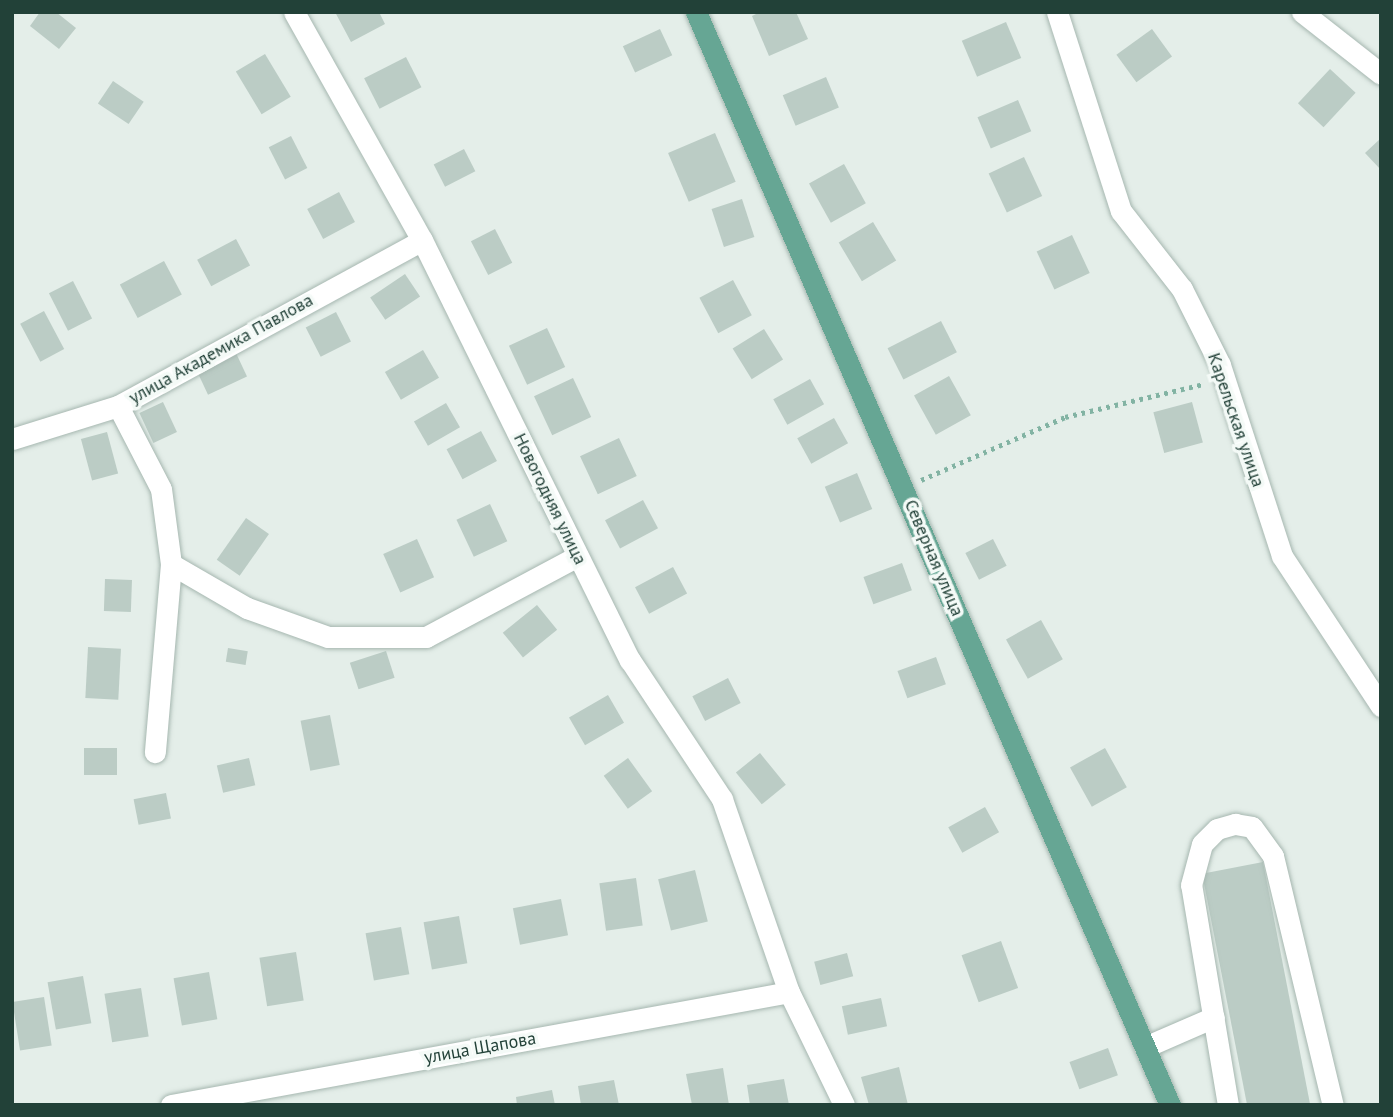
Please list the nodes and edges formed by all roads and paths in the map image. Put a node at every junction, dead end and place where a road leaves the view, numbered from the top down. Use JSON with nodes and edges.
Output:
{"nodes":[{"id":1,"x":294,"y":12,"type":"edge"},
{"id":2,"x":696,"y":12,"type":"edge"},
{"id":3,"x":1057,"y":12,"type":"edge"},
{"id":4,"x":1302,"y":12,"type":"edge"},
{"id":5,"x":1381,"y":74,"type":"edge"},
{"id":6,"x":422,"y":240,"type":"junction"},
{"id":7,"x":1224,"y":377,"type":"junction"},
{"id":8,"x":118,"y":406,"type":"junction"},
{"id":9,"x":12,"y":439,"type":"edge"},
{"id":10,"x":904,"y":487,"type":"junction"},
{"id":11,"x":578,"y":556,"type":"junction"},
{"id":12,"x":171,"y":564,"type":"junction"},
{"id":13,"x":1381,"y":706,"type":"edge"},
{"id":14,"x":155,"y":752,"type":"dead end"},
{"id":15,"x":789,"y":992,"type":"junction"},
{"id":16,"x":1214,"y":1017,"type":"junction"},
{"id":17,"x":1145,"y":1047,"type":"junction"},
{"id":18,"x":171,"y":1105,"type":"edge"},
{"id":19,"x":844,"y":1105,"type":"edge"},
{"id":20,"x":1170,"y":1105,"type":"edge"},
{"id":21,"x":1228,"y":1105,"type":"edge"},
{"id":22,"x":1334,"y":1105,"type":"edge"}],
"edges":[{"from":1,"to":6,"type":"street","name":"Новогодняя улица"},
{"from":2,"to":10,"type":"main road","name":"Северная улица"},
{"from":3,"to":7,"type":"street","name":"Карельская улица"},
{"from":4,"to":5,"type":"street"},
{"from":6,"to":8,"type":"street","name":"улица Академика Павлова"},
{"from":6,"to":11,"type":"street","name":"Новогодняя улица"},
{"from":7,"to":10,"type":"path"},
{"from":7,"to":13,"type":"street","name":"Карельская улица"},
{"from":8,"to":9,"type":"street","name":"улица Академика Павлова"},
{"from":8,"to":12,"type":"street"},
{"from":10,"to":17,"type":"main road","name":"Северная улица"},
{"from":11,"to":12,"type":"street"},
{"from":11,"to":15,"type":"street","name":"Новогодняя улица"},
{"from":12,"to":14,"type":"street"},
{"from":15,"to":18,"type":"street","name":"улица Щапова"},
{"from":15,"to":19,"type":"street","name":"Новогодняя улица"},
{"from":16,"to":17,"type":"street"},
{"from":16,"to":21,"type":"street"},
{"from":16,"to":22,"type":"street"},
{"from":17,"to":20,"type":"main road","name":"Северная улица"}]}
